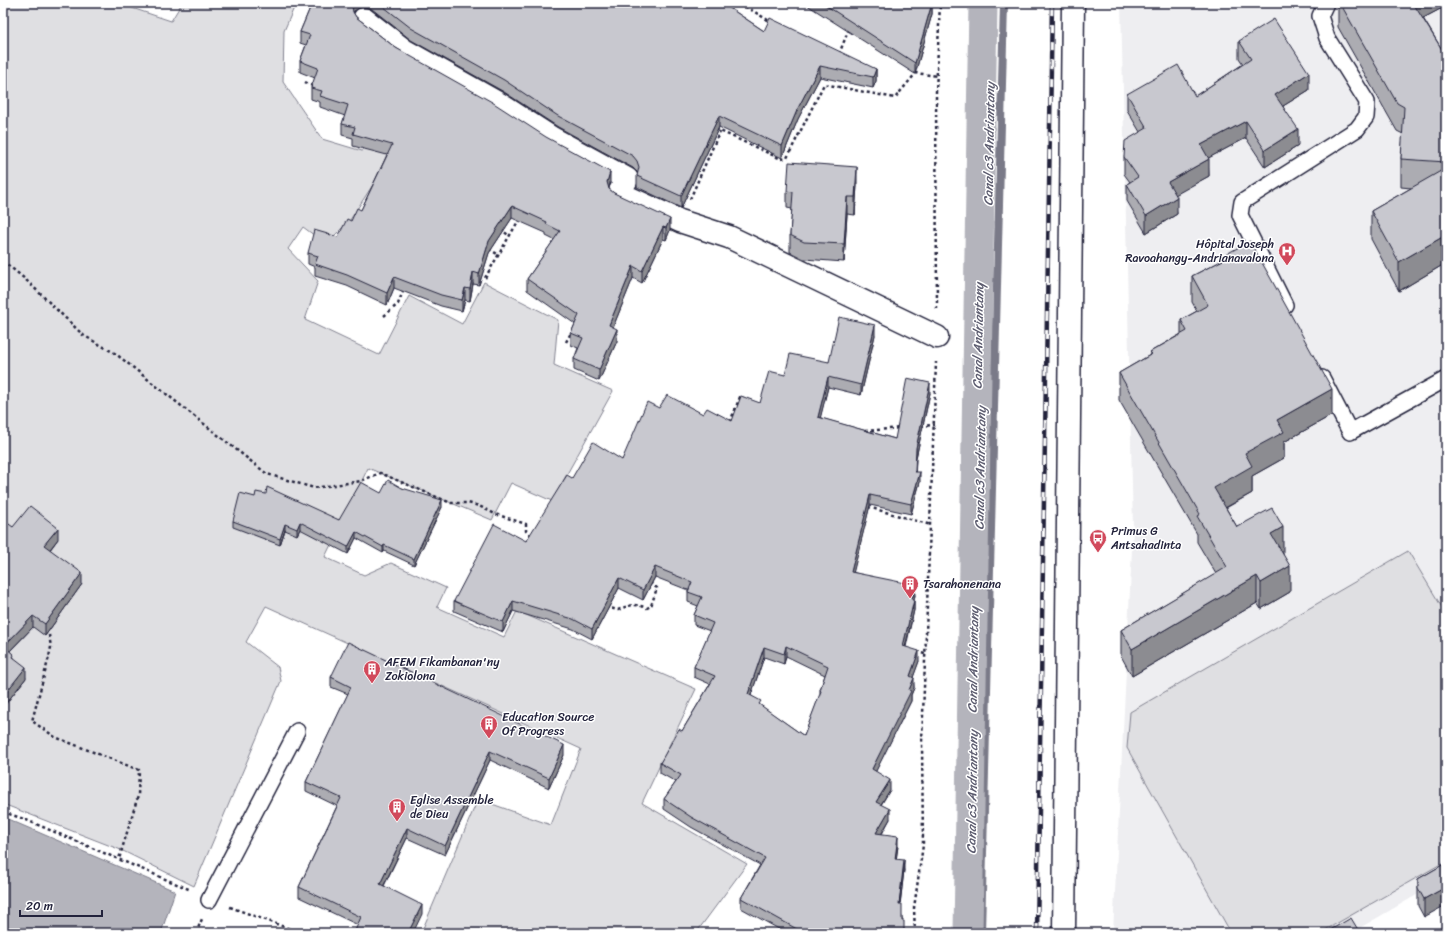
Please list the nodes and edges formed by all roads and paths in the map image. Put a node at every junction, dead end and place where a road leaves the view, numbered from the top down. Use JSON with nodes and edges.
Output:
{"nodes":[{"id":1,"x":740,"y":3,"type":"edge"},
{"id":2,"x":940,"y":3,"type":"edge"},
{"id":3,"x":1073,"y":3,"type":"edge"},
{"id":4,"x":1326,"y":3,"type":"edge"},
{"id":5,"x":364,"y":19,"type":"dead end"},
{"id":6,"x":773,"y":23,"type":"edge"},
{"id":7,"x":852,"y":24,"type":"edge"},
{"id":8,"x":838,"y":55,"type":"edge"},
{"id":9,"x":937,"y":76,"type":"junction"},
{"id":10,"x":827,"y":78,"type":"edge"},
{"id":11,"x":305,"y":82,"type":"dead end"},
{"id":12,"x":824,"y":84,"type":"junction"},
{"id":13,"x":318,"y":89,"type":"edge"},
{"id":14,"x":714,"y":127,"type":"edge"},
{"id":15,"x":720,"y":131,"type":"junction"},
{"id":16,"x":757,"y":140,"type":"edge"},
{"id":17,"x":754,"y":147,"type":"junction"},
{"id":18,"x":524,"y":212,"type":"edge"},
{"id":19,"x":680,"y":221,"type":"junction"},
{"id":20,"x":497,"y":227,"type":"edge"},
{"id":21,"x":510,"y":236,"type":"junction"},
{"id":22,"x":484,"y":247,"type":"edge"},
{"id":23,"x":499,"y":255,"type":"junction"},
{"id":24,"x":3,"y":262,"type":"edge"},
{"id":25,"x":485,"y":278,"type":"dead end"},
{"id":26,"x":406,"y":284,"type":"edge"},
{"id":27,"x":384,"y":316,"type":"dead end"},
{"id":28,"x":1292,"y":319,"type":"edge"},
{"id":29,"x":574,"y":328,"type":"edge"},
{"id":30,"x":937,"y":337,"type":"junction"},
{"id":31,"x":566,"y":342,"type":"dead end"},
{"id":32,"x":1317,"y":369,"type":"edge"},
{"id":33,"x":1446,"y":379,"type":"edge"},
{"id":34,"x":747,"y":399,"type":"edge"},
{"id":35,"x":729,"y":425,"type":"edge"},
{"id":36,"x":935,"y":425,"type":"junction"},
{"id":37,"x":920,"y":426,"type":"edge"},
{"id":38,"x":905,"y":428,"type":"edge"},
{"id":39,"x":862,"y":432,"type":"edge"},
{"id":40,"x":865,"y":506,"type":"edge"},
{"id":41,"x":931,"y":525,"type":"junction"},
{"id":42,"x":535,"y":540,"type":"edge"},
{"id":43,"x":650,"y":576,"type":"edge"},
{"id":44,"x":604,"y":606,"type":"edge"},
{"id":45,"x":49,"y":635,"type":"dead end"},
{"id":46,"x":911,"y":651,"type":"edge"},
{"id":47,"x":925,"y":654,"type":"junction"},
{"id":48,"x":296,"y":731,"type":"dead end"},
{"id":49,"x":3,"y":812,"type":"edge"},
{"id":50,"x":119,"y":859,"type":"junction"},
{"id":51,"x":209,"y":900,"type":"junction"},
{"id":52,"x":301,"y":933,"type":"edge"},
{"id":53,"x":915,"y":933,"type":"edge"},
{"id":54,"x":1064,"y":933,"type":"edge"}],
"edges":[{"from":1,"to":6,"type":"path"},
{"from":2,"to":9,"type":"path"},
{"from":3,"to":54,"type":"street"},
{"from":4,"to":28,"type":"lane"},
{"from":5,"to":19,"type":"street"},
{"from":7,"to":8,"type":"path"},
{"from":9,"to":12,"type":"path"},
{"from":9,"to":30,"type":"path"},
{"from":10,"to":12,"type":"path"},
{"from":11,"to":13,"type":"path"},
{"from":12,"to":17,"type":"path"},
{"from":14,"to":15,"type":"path"},
{"from":15,"to":17,"type":"path"},
{"from":15,"to":19,"type":"path"},
{"from":16,"to":17,"type":"path"},
{"from":18,"to":21,"type":"path"},
{"from":19,"to":30,"type":"street"},
{"from":20,"to":21,"type":"path"},
{"from":21,"to":23,"type":"path"},
{"from":22,"to":23,"type":"path"},
{"from":23,"to":25,"type":"path"},
{"from":24,"to":42,"type":"path"},
{"from":26,"to":27,"type":"path"},
{"from":29,"to":31,"type":"path"},
{"from":30,"to":36,"type":"path"},
{"from":32,"to":33,"type":"lane"},
{"from":34,"to":35,"type":"path"},
{"from":36,"to":37,"type":"path"},
{"from":36,"to":41,"type":"path"},
{"from":38,"to":39,"type":"path"},
{"from":40,"to":41,"type":"path"},
{"from":41,"to":47,"type":"path"},
{"from":43,"to":44,"type":"path"},
{"from":45,"to":50,"type":"path"},
{"from":46,"to":47,"type":"path"},
{"from":47,"to":53,"type":"path"},
{"from":48,"to":51,"type":"lane"},
{"from":49,"to":50,"type":"path"},
{"from":50,"to":51,"type":"path"},
{"from":51,"to":52,"type":"path"}]}
